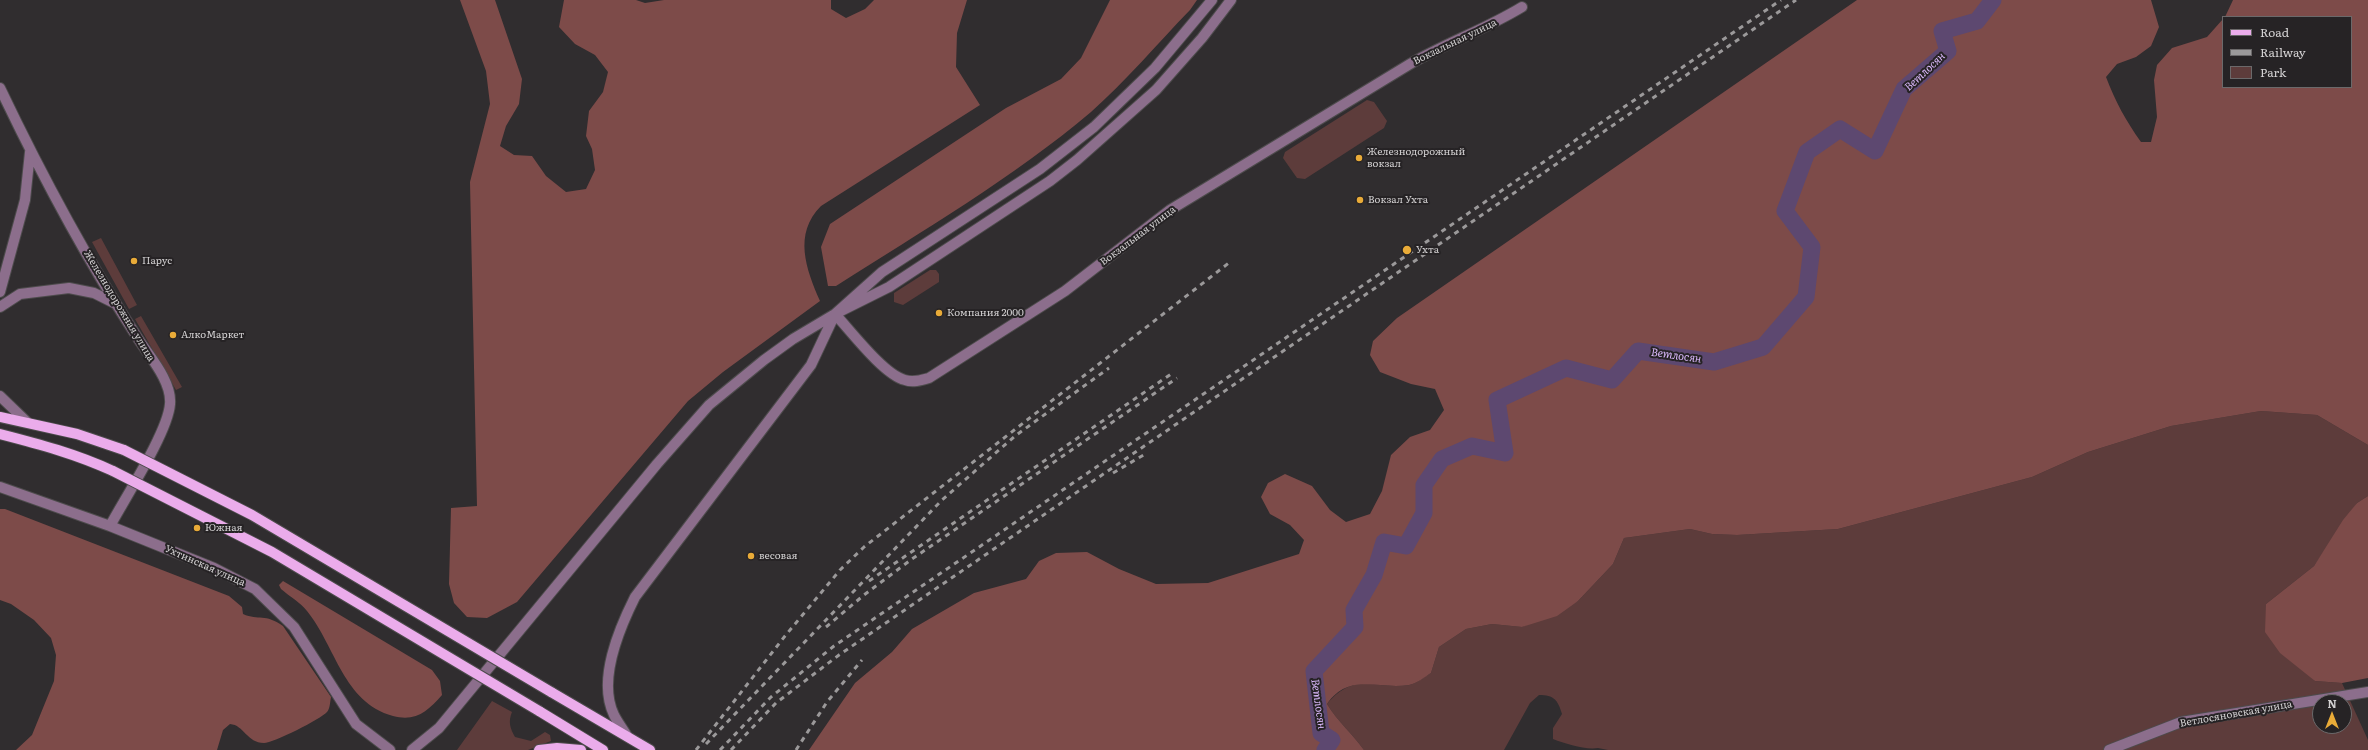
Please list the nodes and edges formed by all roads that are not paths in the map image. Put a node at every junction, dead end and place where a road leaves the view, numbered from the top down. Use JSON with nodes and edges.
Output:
{"nodes":[{"id":1,"x":1212,"y":0,"type":"edge"},
{"id":2,"x":1232,"y":0,"type":"edge"},
{"id":3,"x":1522,"y":7,"type":"dead end"},
{"id":4,"x":0,"y":88,"type":"edge"},
{"id":5,"x":30,"y":152,"type":"junction"},
{"id":6,"x":0,"y":292,"type":"edge"},
{"id":7,"x":116,"y":304,"type":"junction"},
{"id":8,"x":0,"y":307,"type":"edge"},
{"id":9,"x":835,"y":314,"type":"junction"},
{"id":10,"x":0,"y":396,"type":"edge"},
{"id":11,"x":0,"y":417,"type":"edge"},
{"id":12,"x":27,"y":422,"type":"junction"},
{"id":13,"x":0,"y":434,"type":"edge"},
{"id":14,"x":0,"y":487,"type":"edge"},
{"id":15,"x":110,"y":526,"type":"junction"},
{"id":16,"x":2368,"y":692,"type":"edge"},
{"id":17,"x":628,"y":736,"type":"junction"},
{"id":18,"x":390,"y":750,"type":"edge"},
{"id":19,"x":412,"y":750,"type":"edge"},
{"id":20,"x":539,"y":750,"type":"edge"},
{"id":21,"x":581,"y":750,"type":"edge"},
{"id":22,"x":603,"y":750,"type":"edge"},
{"id":23,"x":650,"y":750,"type":"edge"},
{"id":24,"x":2109,"y":750,"type":"edge"}],
"edges":[{"from":1,"to":9,"type":"street"},
{"from":2,"to":9,"type":"street"},
{"from":3,"to":9,"type":"street","name":"Вокзальная улица"},
{"from":4,"to":5,"type":"street","name":"Железнодорожная улица"},
{"from":5,"to":6,"type":"street"},
{"from":5,"to":7,"type":"street","name":"Железнодорожная улица"},
{"from":7,"to":8,"type":"street"},
{"from":7,"to":15,"type":"street","name":"Железнодорожная улица"},
{"from":9,"to":17,"type":"street"},
{"from":9,"to":19,"type":"street"},
{"from":10,"to":12,"type":"street"},
{"from":11,"to":12,"type":"main road"},
{"from":12,"to":17,"type":"main road","bridge":true},
{"from":13,"to":22,"type":"main road","bridge":true},
{"from":14,"to":15,"type":"street","name":"Ухтинская улица"},
{"from":15,"to":18,"type":"street","name":"Ухтинская улица"},
{"from":16,"to":24,"type":"street","name":"Ветлосяновская улица"},
{"from":17,"to":23,"type":"main road"},
{"from":20,"to":21,"type":"main road"}]}
